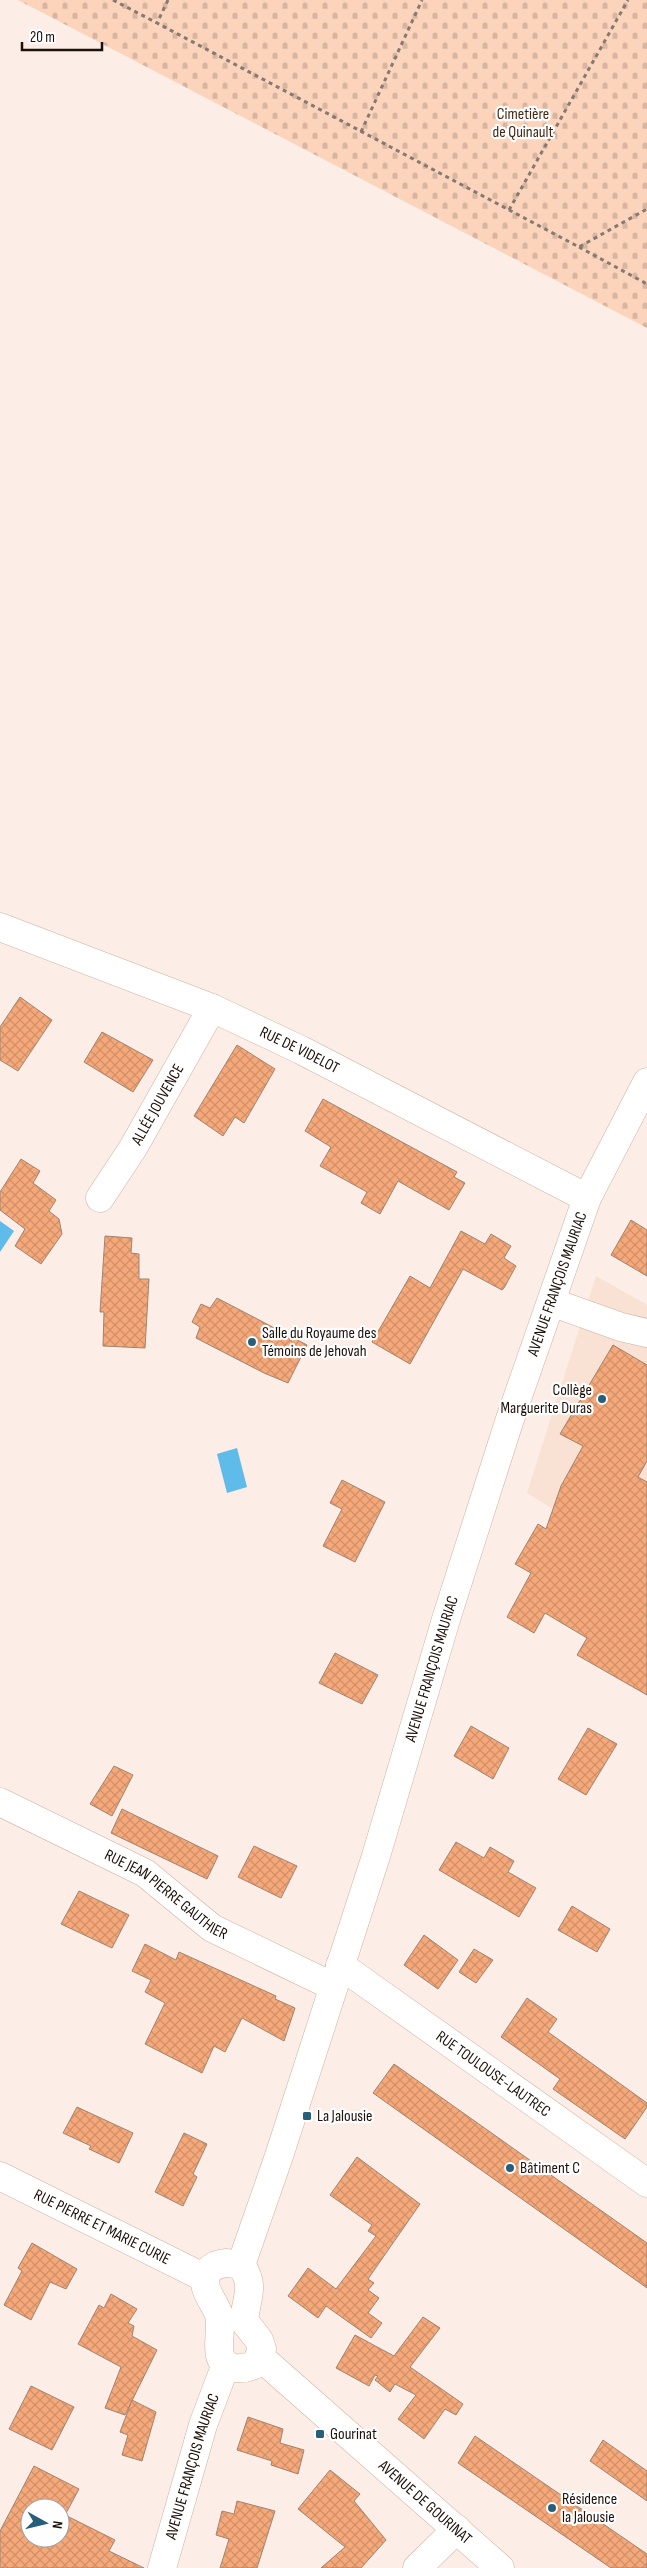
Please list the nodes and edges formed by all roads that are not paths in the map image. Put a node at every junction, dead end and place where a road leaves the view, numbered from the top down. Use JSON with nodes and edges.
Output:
{"nodes":[{"id":1,"x":0,"y":927,"type":"edge"},
{"id":2,"x":212,"y":1008,"type":"junction"},
{"id":3,"x":647,"y":1082,"type":"edge"},
{"id":4,"x":100,"y":1198,"type":"dead end"},
{"id":5,"x":587,"y":1198,"type":"junction"},
{"id":6,"x":557,"y":1304,"type":"junction"},
{"id":7,"x":647,"y":1333,"type":"edge"},
{"id":8,"x":0,"y":1802,"type":"edge"},
{"id":9,"x":336,"y":1976,"type":"junction"},
{"id":10,"x":0,"y":2176,"type":"edge"},
{"id":11,"x":647,"y":2183,"type":"edge"},
{"id":12,"x":241,"y":2266,"type":"junction"},
{"id":13,"x":205,"y":2278,"type":"junction"},
{"id":14,"x":260,"y":2357,"type":"junction"},
{"id":15,"x":226,"y":2364,"type":"junction"},
{"id":16,"x":457,"y":2529,"type":"junction"},
{"id":17,"x":162,"y":2568,"type":"edge"},
{"id":18,"x":417,"y":2568,"type":"edge"},
{"id":19,"x":500,"y":2568,"type":"edge"}],
"edges":[{"from":1,"to":2,"type":"street","name":"RUE DE VIDELOT"},
{"from":2,"to":4,"type":"street","name":"ALLÉE JOUVENCE"},
{"from":2,"to":5,"type":"street","name":"RUE DE VIDELOT"},
{"from":3,"to":5,"type":"street","name":"AVENUE FRANÇOIS MAURIAC"},
{"from":5,"to":6,"type":"street","name":"AVENUE FRANÇOIS MAURIAC"},
{"from":6,"to":7,"type":"street"},
{"from":6,"to":9,"type":"street","name":"AVENUE FRANÇOIS MAURIAC"},
{"from":8,"to":9,"type":"street","name":"RUE JEAN PIERRE GAUTHIER"},
{"from":9,"to":11,"type":"street","name":"RUE TOULOUSE-LAUTREC"},
{"from":9,"to":12,"type":"street","name":"AVENUE FRANÇOIS MAURIAC"},
{"from":10,"to":13,"type":"street","name":"RUE PIERRE ET MARIE CURIE"},
{"from":12,"to":13,"type":"street"},
{"from":12,"to":14,"type":"street"},
{"from":13,"to":15,"type":"street"},
{"from":14,"to":15,"type":"street"},
{"from":14,"to":16,"type":"street","name":"AVENUE DE GOURINAT"},
{"from":15,"to":17,"type":"street","name":"AVENUE FRANÇOIS MAURIAC"},
{"from":16,"to":18,"type":"street"},
{"from":16,"to":19,"type":"street","name":"AVENUE DE GOURINAT"}]}
